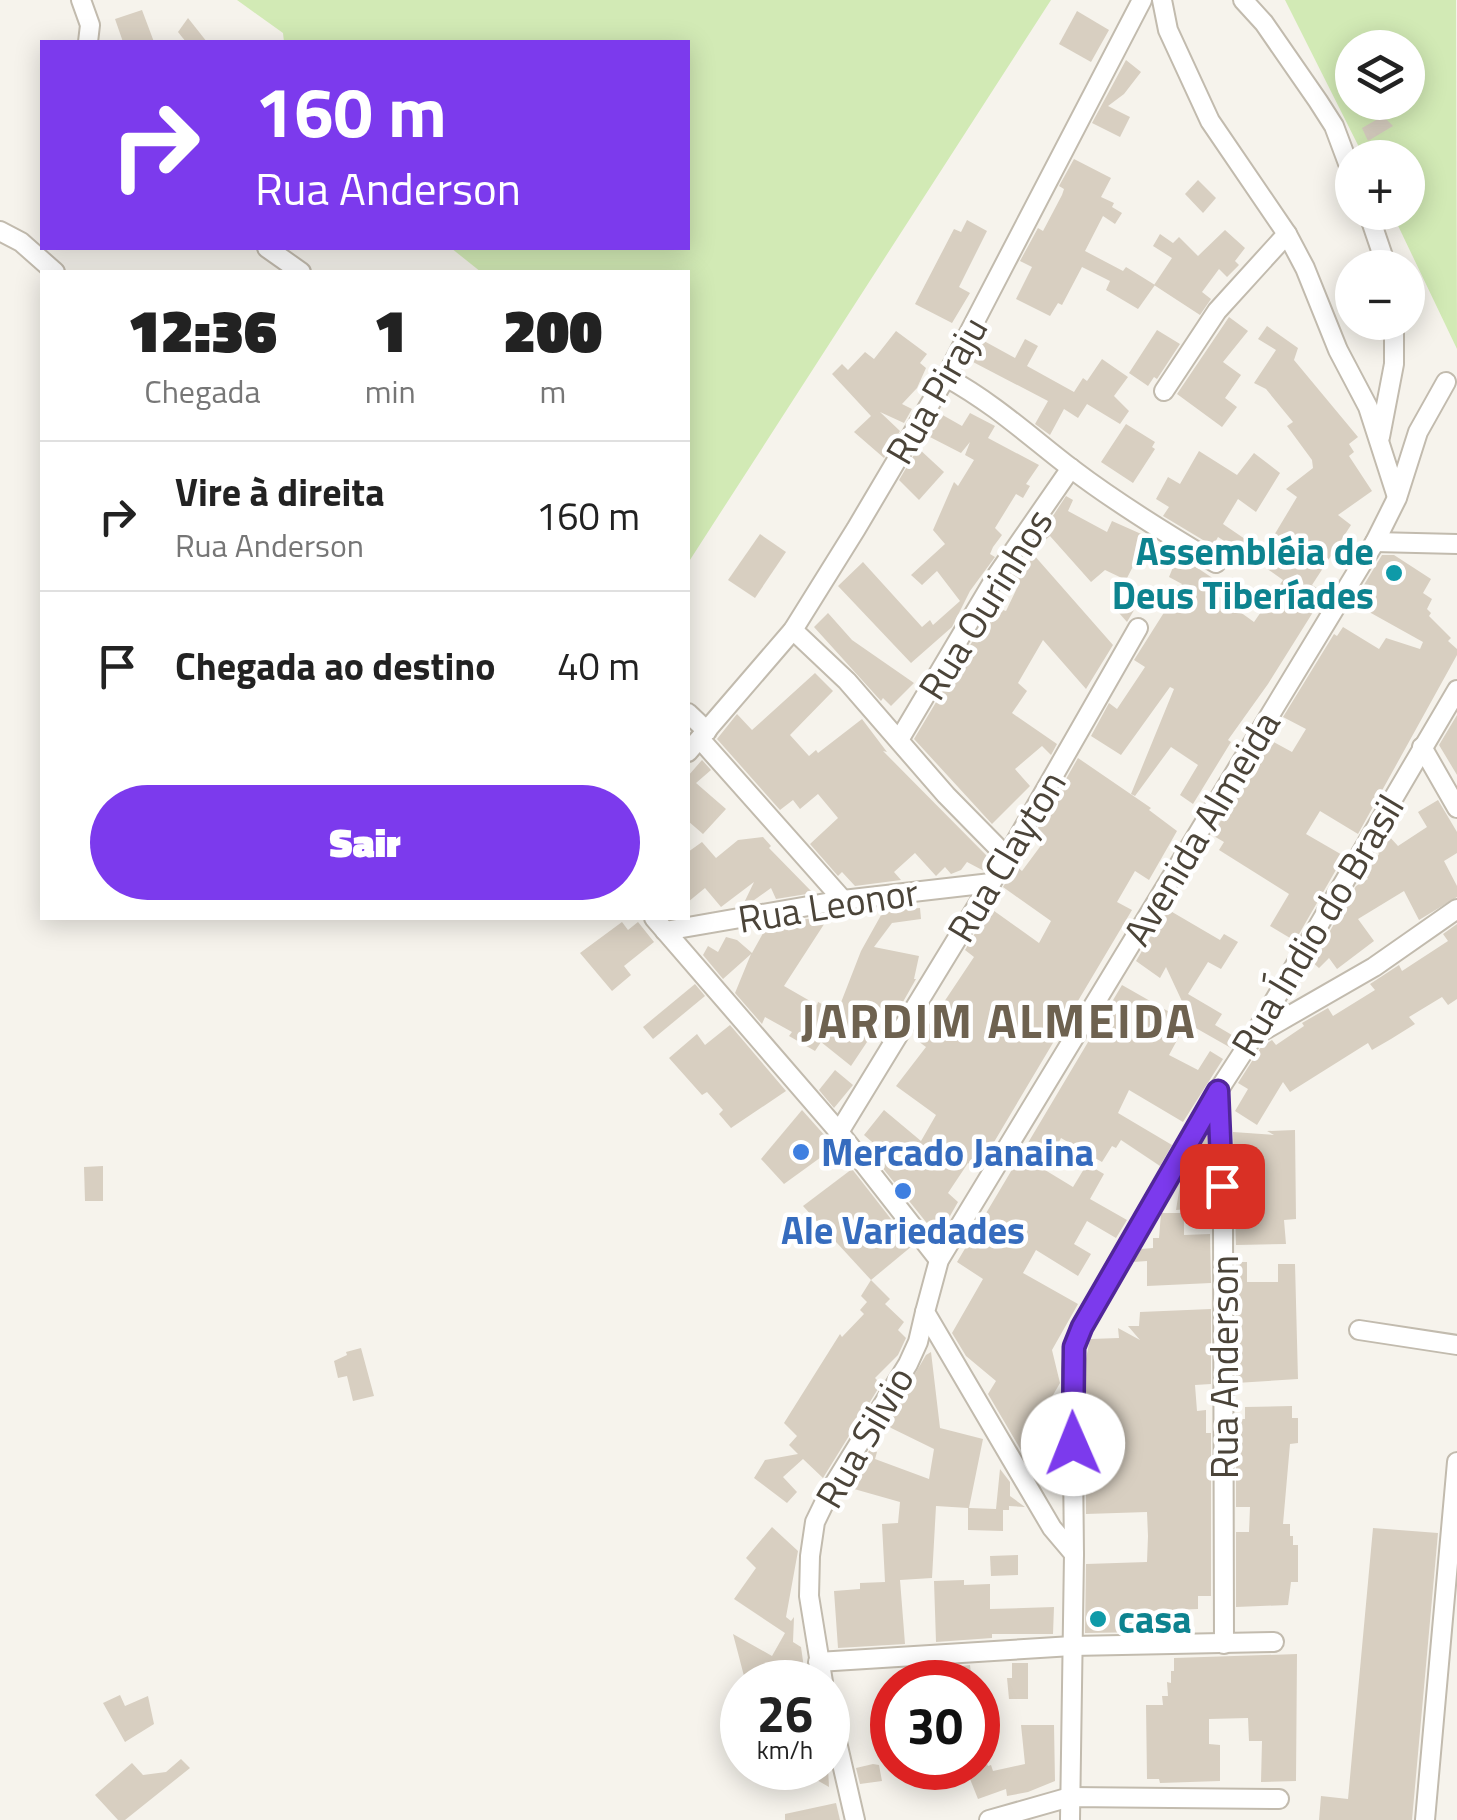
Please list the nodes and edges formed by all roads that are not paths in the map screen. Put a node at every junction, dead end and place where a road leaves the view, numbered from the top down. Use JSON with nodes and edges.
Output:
{"nodes":[{"id":1,"x":81,"y":0,"type":"edge"},
{"id":2,"x":1162,"y":0,"type":"edge"},
{"id":3,"x":1243,"y":0,"type":"edge"},
{"id":4,"x":1143,"y":3,"type":"edge"},
{"id":5,"x":88,"y":40,"type":"edge"},
{"id":6,"x":1339,"y":140,"type":"edge"},
{"id":7,"x":0,"y":231,"type":"edge"},
{"id":8,"x":1287,"y":234,"type":"junction"},
{"id":9,"x":270,"y":250,"type":"edge"},
{"id":10,"x":54,"y":270,"type":"edge"},
{"id":11,"x":298,"y":270,"type":"edge"},
{"id":12,"x":1393,"y":340,"type":"edge"},
{"id":13,"x":946,"y":377,"type":"junction"},
{"id":14,"x":1446,"y":382,"type":"dead end"},
{"id":15,"x":1164,"y":390,"type":"dead end"},
{"id":16,"x":1380,"y":438,"type":"junction"},
{"id":17,"x":1071,"y":468,"type":"junction"},
{"id":18,"x":1397,"y":498,"type":"junction"},
{"id":19,"x":1374,"y":542,"type":"junction"},
{"id":20,"x":1457,"y":544,"type":"edge"},
{"id":21,"x":1216,"y":563,"type":"dead end"},
{"id":22,"x":1138,"y":628,"type":"dead end"},
{"id":23,"x":794,"y":630,"type":"junction"},
{"id":24,"x":1457,"y":690,"type":"edge"},
{"id":25,"x":898,"y":740,"type":"junction"},
{"id":26,"x":698,"y":741,"type":"edge"},
{"id":27,"x":1422,"y":747,"type":"junction"},
{"id":28,"x":1457,"y":808,"type":"edge"},
{"id":29,"x":1008,"y":857,"type":"junction"},
{"id":30,"x":991,"y":883,"type":"junction"},
{"id":31,"x":843,"y":900,"type":"junction"},
{"id":32,"x":1457,"y":909,"type":"edge"},
{"id":33,"x":690,"y":920,"type":"edge"},
{"id":34,"x":690,"y":920,"type":"edge"},
{"id":35,"x":659,"y":924,"type":"edge"},
{"id":36,"x":1253,"y":1036,"type":"junction"},
{"id":37,"x":1218,"y":1091,"type":"junction"},
{"id":38,"x":839,"y":1132,"type":"junction"},
{"id":39,"x":939,"y":1260,"type":"junction"},
{"id":40,"x":926,"y":1312,"type":"junction"},
{"id":41,"x":1359,"y":1330,"type":"dead end"},
{"id":42,"x":1457,"y":1345,"type":"edge"},
{"id":43,"x":1457,"y":1462,"type":"edge"},
{"id":44,"x":1074,"y":1554,"type":"junction"},
{"id":45,"x":1452,"y":1577,"type":"edge"},
{"id":46,"x":1274,"y":1642,"type":"dead end"},
{"id":47,"x":1224,"y":1644,"type":"junction"},
{"id":48,"x":1072,"y":1646,"type":"junction"},
{"id":49,"x":818,"y":1660,"type":"edge"},
{"id":50,"x":850,"y":1660,"type":"edge"},
{"id":51,"x":1436,"y":1702,"type":"junction"},
{"id":52,"x":1457,"y":1706,"type":"edge"},
{"id":53,"x":848,"y":1790,"type":"edge"},
{"id":54,"x":1070,"y":1797,"type":"junction"},
{"id":55,"x":1279,"y":1798,"type":"dead end"},
{"id":56,"x":855,"y":1820,"type":"edge"},
{"id":57,"x":989,"y":1820,"type":"edge"},
{"id":58,"x":1070,"y":1820,"type":"edge"},
{"id":59,"x":1425,"y":1820,"type":"edge"}],
"edges":[{"from":1,"to":5,"type":"street"},
{"from":2,"to":8,"type":"street"},
{"from":3,"to":6,"type":"street"},
{"from":4,"to":13,"type":"street","name":"Rua Piraju"},
{"from":7,"to":10,"type":"street"},
{"from":8,"to":15,"type":"street"},
{"from":8,"to":16,"type":"street"},
{"from":9,"to":11,"type":"street"},
{"from":12,"to":16,"type":"street"},
{"from":13,"to":17,"type":"street"},
{"from":13,"to":23,"type":"street","name":"Rua Piraju"},
{"from":14,"to":18,"type":"street","name":"Avenida Almeida"},
{"from":16,"to":18,"type":"street"},
{"from":17,"to":21,"type":"street"},
{"from":17,"to":25,"type":"street","name":"Rua Ourinhos"},
{"from":18,"to":19,"type":"street","name":"Avenida Almeida"},
{"from":19,"to":20,"type":"street"},
{"from":19,"to":39,"type":"street","name":"Avenida Almeida"},
{"from":22,"to":29,"type":"street","name":"Rua Clayton"},
{"from":23,"to":25,"type":"street"},
{"from":23,"to":26,"type":"street","name":"Rua Piraju"},
{"from":24,"to":27,"type":"street","name":"Rua Índio do Brasil"},
{"from":25,"to":29,"type":"street"},
{"from":26,"to":31,"type":"street"},
{"from":27,"to":28,"type":"street"},
{"from":27,"to":36,"type":"street","name":"Rua Índio do Brasil"},
{"from":29,"to":30,"type":"street","name":"Rua Clayton"},
{"from":30,"to":31,"type":"street","name":"Rua Leonor"},
{"from":30,"to":38,"type":"street","name":"Rua Clayton"},
{"from":31,"to":34,"type":"street","name":"Rua Leonor"},
{"from":32,"to":36,"type":"street"},
{"from":33,"to":35,"type":"street","name":"Rua Leonor"},
{"from":35,"to":38,"type":"street"},
{"from":36,"to":37,"type":"street","name":"Rua Índio do Brasil"},
{"from":37,"to":44,"type":"street","name":"Rua Índio do Brasil"},
{"from":37,"to":47,"type":"street","name":"Rua Anderson"},
{"from":38,"to":39,"type":"street"},
{"from":39,"to":40,"type":"street","name":"Avenida Almeida"},
{"from":40,"to":44,"type":"street"},
{"from":40,"to":49,"type":"street","name":"Rua Silvio"},
{"from":41,"to":42,"type":"street"},
{"from":43,"to":45,"type":"street"},
{"from":44,"to":48,"type":"street"},
{"from":45,"to":51,"type":"street"},
{"from":46,"to":47,"type":"street"},
{"from":47,"to":48,"type":"street"},
{"from":48,"to":50,"type":"street"},
{"from":48,"to":54,"type":"street"},
{"from":51,"to":52,"type":"street"},
{"from":51,"to":59,"type":"street"},
{"from":53,"to":56,"type":"street"},
{"from":54,"to":55,"type":"street"},
{"from":54,"to":57,"type":"street"},
{"from":54,"to":58,"type":"street"}]}
